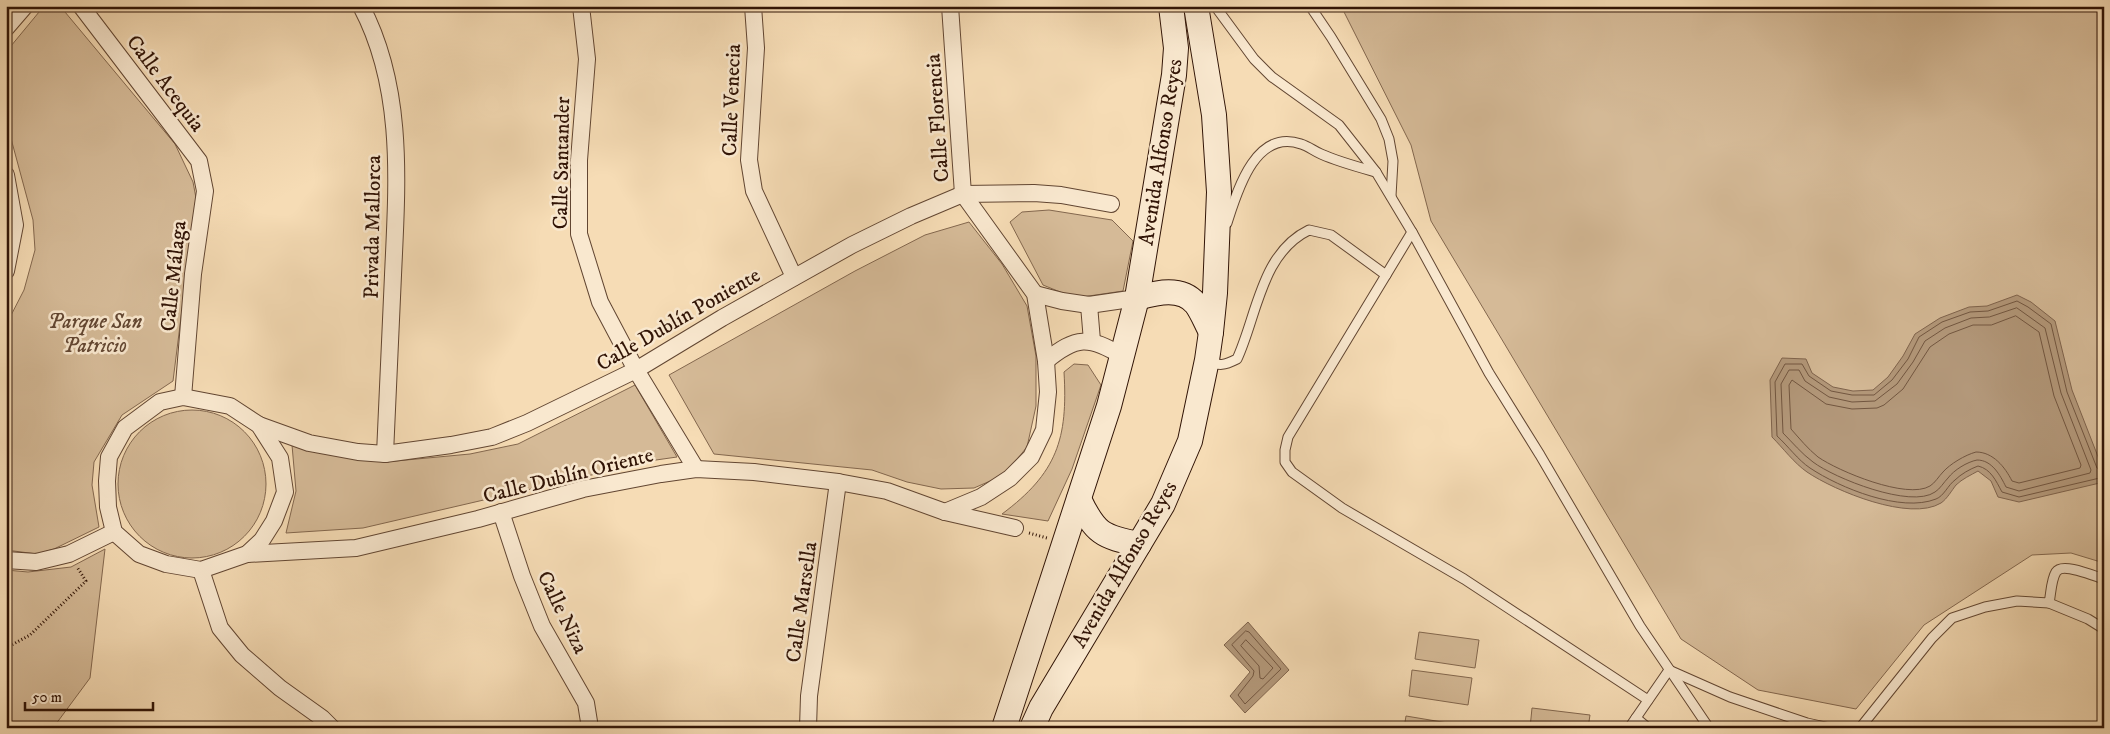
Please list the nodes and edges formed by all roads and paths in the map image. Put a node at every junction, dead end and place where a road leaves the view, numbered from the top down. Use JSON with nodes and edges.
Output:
{"nodes":[{"id":1,"x":24,"y":6,"type":"edge"},
{"id":2,"x":81,"y":6,"type":"edge"},
{"id":3,"x":361,"y":6,"type":"edge"},
{"id":4,"x":581,"y":6,"type":"edge"},
{"id":5,"x":753,"y":6,"type":"edge"},
{"id":6,"x":950,"y":6,"type":"edge"},
{"id":7,"x":1171,"y":6,"type":"edge"},
{"id":8,"x":1196,"y":6,"type":"edge"},
{"id":9,"x":1215,"y":6,"type":"edge"},
{"id":10,"x":1310,"y":6,"type":"edge"},
{"id":11,"x":6,"y":28,"type":"edge"},
{"id":12,"x":199,"y":161,"type":"joint"},
{"id":13,"x":1376,"y":172,"type":"junction"},
{"id":14,"x":6,"y":175,"type":"edge"},
{"id":15,"x":963,"y":194,"type":"junction"},
{"id":16,"x":1391,"y":196,"type":"junction"},
{"id":17,"x":1111,"y":204,"type":"dead end"},
{"id":18,"x":1412,"y":232,"type":"junction"},
{"id":19,"x":1217,"y":252,"type":"junction"},
{"id":20,"x":6,"y":271,"type":"edge"},
{"id":21,"x":1386,"y":274,"type":"junction"},
{"id":22,"x":794,"y":277,"type":"junction"},
{"id":23,"x":1035,"y":294,"type":"junction"},
{"id":24,"x":1137,"y":298,"type":"junction"},
{"id":25,"x":1089,"y":305,"type":"junction"},
{"id":26,"x":1211,"y":332,"type":"junction"},
{"id":27,"x":1092,"y":341,"type":"junction"},
{"id":28,"x":1122,"y":356,"type":"junction"},
{"id":29,"x":1207,"y":360,"type":"junction"},
{"id":30,"x":1046,"y":361,"type":"junction"},
{"id":31,"x":636,"y":370,"type":"junction"},
{"id":32,"x":183,"y":397,"type":"junction"},
{"id":33,"x":259,"y":424,"type":"junction"},
{"id":34,"x":385,"y":454,"type":"junction"},
{"id":35,"x":696,"y":469,"type":"junction"},
{"id":36,"x":838,"y":482,"type":"junction"},
{"id":37,"x":1079,"y":499,"type":"junction"},
{"id":38,"x":501,"y":512,"type":"junction"},
{"id":39,"x":945,"y":512,"type":"junction"},
{"id":40,"x":1015,"y":528,"type":"joint"},
{"id":41,"x":114,"y":532,"type":"junction"},
{"id":42,"x":1050,"y":539,"type":"dead end"},
{"id":43,"x":1139,"y":544,"type":"junction"},
{"id":44,"x":69,"y":554,"type":"junction"},
{"id":45,"x":247,"y":554,"type":"junction"},
{"id":46,"x":6,"y":560,"type":"edge"},
{"id":47,"x":201,"y":570,"type":"junction"},
{"id":48,"x":2104,"y":579,"type":"edge"},
{"id":49,"x":2049,"y":603,"type":"junction"},
{"id":50,"x":2104,"y":629,"type":"edge"},
{"id":51,"x":6,"y":648,"type":"edge"},
{"id":52,"x":1668,"y":670,"type":"junction"},
{"id":53,"x":1648,"y":700,"type":"junction"},
{"id":54,"x":1636,"y":718,"type":"junction"},
{"id":55,"x":332,"y":728,"type":"edge"},
{"id":56,"x":590,"y":728,"type":"edge"},
{"id":57,"x":808,"y":728,"type":"edge"},
{"id":58,"x":1004,"y":728,"type":"edge"},
{"id":59,"x":1032,"y":728,"type":"edge"},
{"id":60,"x":1629,"y":728,"type":"edge"},
{"id":61,"x":1648,"y":728,"type":"edge"},
{"id":62,"x":1709,"y":728,"type":"edge"},
{"id":63,"x":1830,"y":728,"type":"edge"},
{"id":64,"x":1860,"y":728,"type":"edge"}],
"edges":[{"from":1,"to":11,"type":"street"},
{"from":2,"to":12,"type":"street","name":"Calle Acequia"},
{"from":3,"to":34,"type":"street","name":"Privada Mallorca"},
{"from":4,"to":31,"type":"street","name":"Calle Santander"},
{"from":5,"to":22,"type":"street","name":"Calle Venecia"},
{"from":6,"to":15,"type":"street","name":"Calle Florencia"},
{"from":7,"to":24,"type":"main road","name":"Avenida Alfonso Reyes"},
{"from":8,"to":19,"type":"main road","name":"Avenida Alfonso Reyes"},
{"from":9,"to":13,"type":"lane"},
{"from":10,"to":16,"type":"lane"},
{"from":12,"to":32,"type":"street","name":"Calle Málaga"},
{"from":13,"to":16,"type":"lane"},
{"from":13,"to":19,"type":"lane"},
{"from":14,"to":20,"type":"street"},
{"from":15,"to":17,"type":"street","name":"Calle Dublín Poniente"},
{"from":15,"to":22,"type":"street","name":"Calle Dublín Poniente"},
{"from":15,"to":23,"type":"street","name":"Calle Florencia"},
{"from":16,"to":18,"type":"lane"},
{"from":18,"to":21,"type":"lane"},
{"from":18,"to":52,"type":"lane"},
{"from":19,"to":26,"type":"main road","name":"Avenida Alfonso Reyes"},
{"from":21,"to":29,"type":"lane"},
{"from":21,"to":53,"type":"lane"},
{"from":22,"to":31,"type":"street","name":"Calle Dublín Poniente"},
{"from":23,"to":25,"type":"street"},
{"from":23,"to":30,"type":"street","name":"Calle Florencia"},
{"from":24,"to":25,"type":"street"},
{"from":24,"to":26,"type":"main road"},
{"from":24,"to":28,"type":"main road","name":"Avenida Alfonso Reyes"},
{"from":25,"to":27,"type":"street"},
{"from":26,"to":29,"type":"main road","name":"Avenida Alfonso Reyes"},
{"from":27,"to":28,"type":"street"},
{"from":27,"to":30,"type":"street"},
{"from":28,"to":37,"type":"main road","name":"Avenida Alfonso Reyes"},
{"from":29,"to":43,"type":"main road","name":"Avenida Alfonso Reyes"},
{"from":30,"to":39,"type":"street","name":"Calle Florencia"},
{"from":31,"to":34,"type":"street","name":"Calle Dublín Poniente"},
{"from":31,"to":35,"type":"street","name":"Calle Santander"},
{"from":32,"to":33,"type":"street","name":"Calle Dublín Oriente"},
{"from":32,"to":41,"type":"street"},
{"from":33,"to":34,"type":"street","name":"Calle Dublín Poniente"},
{"from":33,"to":45,"type":"street","name":"Calle Dublín Oriente"},
{"from":35,"to":36,"type":"street","name":"Calle Dublín Oriente"},
{"from":35,"to":38,"type":"street","name":"Calle Dublín Oriente"},
{"from":36,"to":39,"type":"street","name":"Calle Dublín Oriente"},
{"from":36,"to":57,"type":"street","name":"Calle Marsella"},
{"from":37,"to":43,"type":"main road"},
{"from":37,"to":58,"type":"main road","name":"Avenida Alfonso Reyes"},
{"from":38,"to":45,"type":"street","name":"Calle Dublín Oriente"},
{"from":38,"to":56,"type":"street","name":"Calle Niza"},
{"from":39,"to":40,"type":"street","name":"Calle Dublín Oriente"},
{"from":40,"to":42,"type":"path"},
{"from":41,"to":44,"type":"street"},
{"from":41,"to":47,"type":"street","name":"Calle Dublín Oriente"},
{"from":43,"to":59,"type":"main road","name":"Avenida Alfonso Reyes"},
{"from":44,"to":46,"type":"street"},
{"from":44,"to":51,"type":"path"},
{"from":45,"to":47,"type":"street","name":"Calle Dublín Oriente"},
{"from":47,"to":55,"type":"street"},
{"from":48,"to":49,"type":"lane"},
{"from":49,"to":50,"type":"lane"},
{"from":49,"to":64,"type":"lane"},
{"from":52,"to":53,"type":"lane"},
{"from":52,"to":62,"type":"lane"},
{"from":52,"to":63,"type":"lane"},
{"from":53,"to":54,"type":"lane"},
{"from":54,"to":60,"type":"lane"},
{"from":54,"to":61,"type":"lane"}]}
